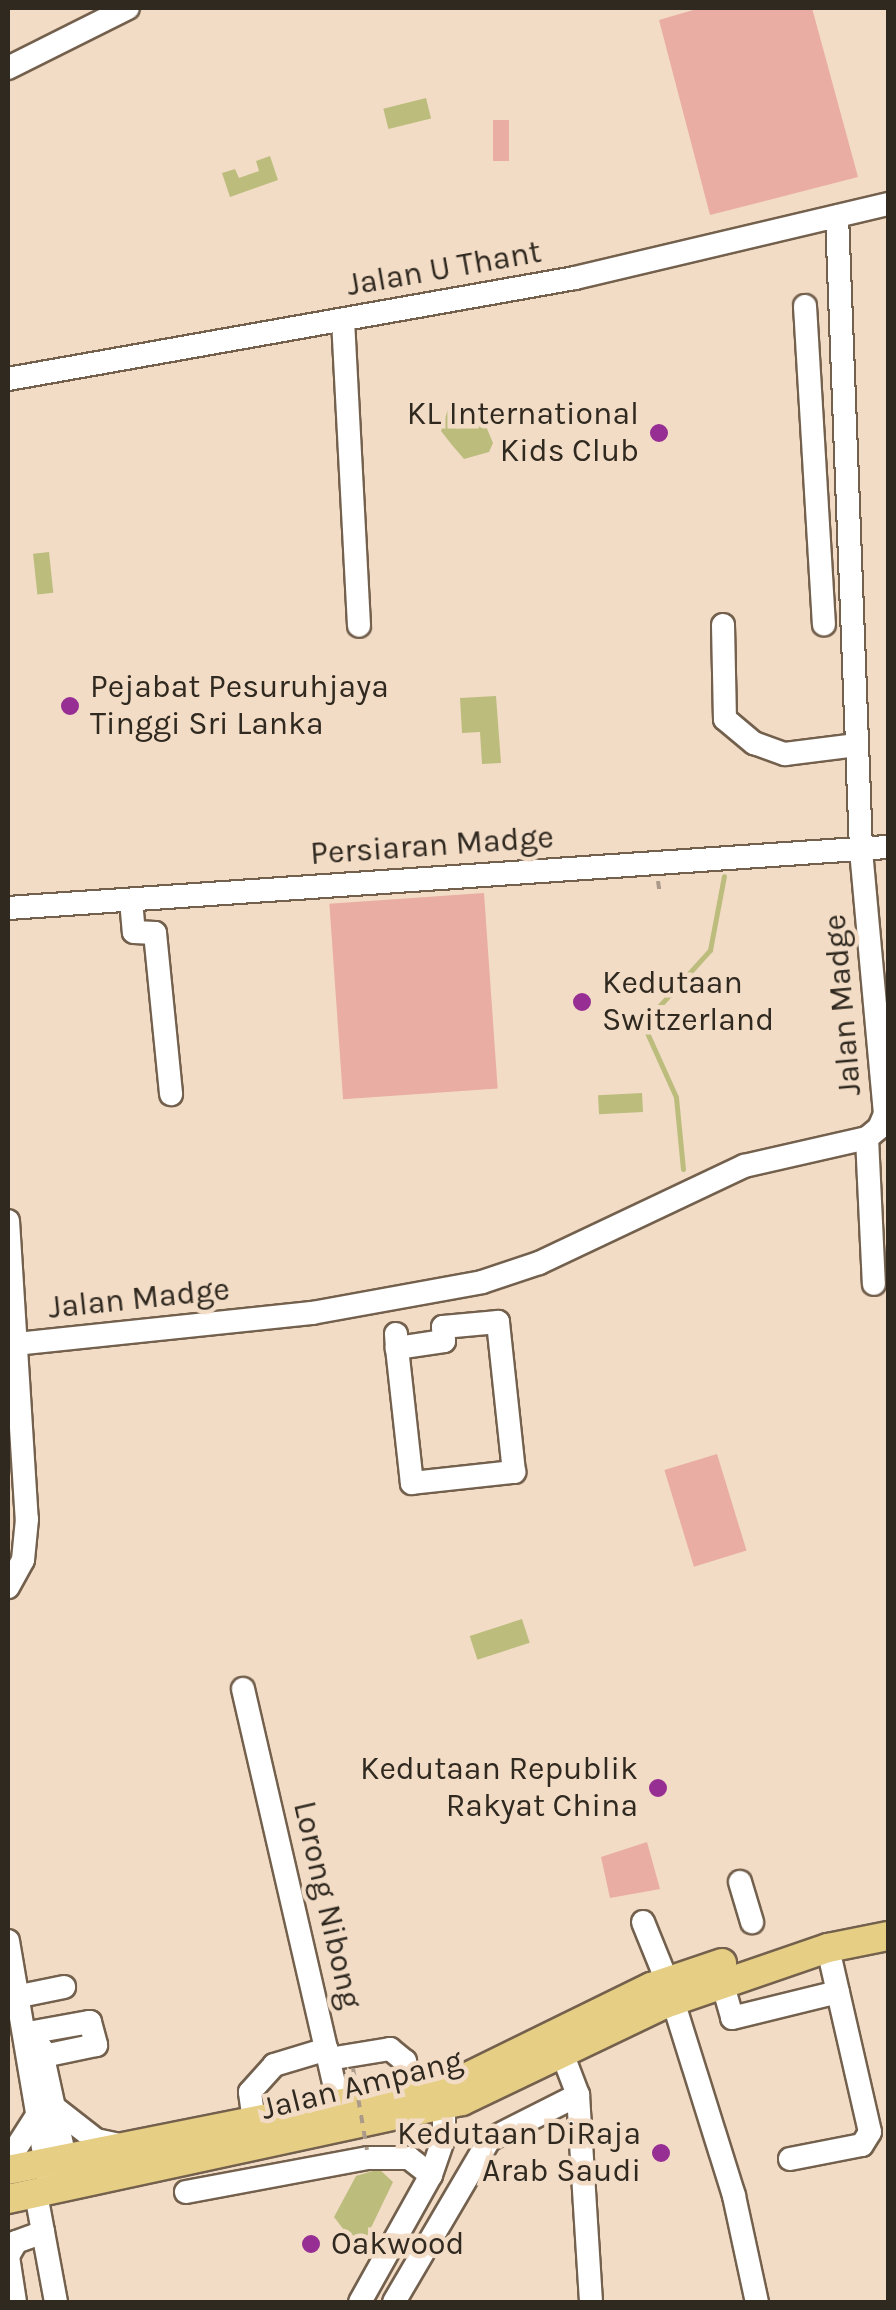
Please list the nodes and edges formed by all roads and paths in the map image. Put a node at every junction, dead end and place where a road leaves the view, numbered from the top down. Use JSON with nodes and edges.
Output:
{"nodes":[{"id":1,"x":128,"y":8,"type":"edge"},
{"id":2,"x":8,"y":68,"type":"edge"},
{"id":3,"x":888,"y":204,"type":"edge"},
{"id":4,"x":836,"y":216,"type":"junction"},
{"id":5,"x":805,"y":306,"type":"dead end"},
{"id":6,"x":344,"y":320,"type":"junction"},
{"id":7,"x":8,"y":378,"type":"edge"},
{"id":8,"x":846,"y":386,"type":"junction"},
{"id":9,"x":812,"y":391,"type":"junction"},
{"id":10,"x":824,"y":624,"type":"dead end"},
{"id":11,"x":722,"y":625,"type":"dead end"},
{"id":12,"x":359,"y":626,"type":"dead end"},
{"id":13,"x":856,"y":744,"type":"junction"},
{"id":14,"x":888,"y":847,"type":"edge"},
{"id":15,"x":861,"y":849,"type":"junction"},
{"id":16,"x":131,"y":900,"type":"junction"},
{"id":17,"x":8,"y":908,"type":"edge"},
{"id":18,"x":171,"y":1094,"type":"dead end"},
{"id":19,"x":880,"y":1127,"type":"edge"},
{"id":20,"x":8,"y":1222,"type":"edge"},
{"id":21,"x":874,"y":1284,"type":"dead end"},
{"id":22,"x":438,"y":1291,"type":"junction"},
{"id":23,"x":392,"y":1300,"type":"junction"},
{"id":24,"x":442,"y":1328,"type":"junction"},
{"id":25,"x":397,"y":1341,"type":"junction"},
{"id":26,"x":16,"y":1344,"type":"junction"},
{"id":27,"x":27,"y":1518,"type":"junction"},
{"id":28,"x":8,"y":1540,"type":"edge"},
{"id":29,"x":8,"y":1587,"type":"edge"},
{"id":30,"x":243,"y":1689,"type":"dead end"},
{"id":31,"x":740,"y":1882,"type":"dead end"},
{"id":32,"x":888,"y":1917,"type":"edge"},
{"id":33,"x":643,"y":1922,"type":"dead end"},
{"id":34,"x":752,"y":1922,"type":"dead end"},
{"id":35,"x":888,"y":1936,"type":"edge"},
{"id":36,"x":8,"y":1941,"type":"edge"},
{"id":37,"x":828,"y":1948,"type":"junction"},
{"id":38,"x":722,"y":1982,"type":"junction"},
{"id":39,"x":64,"y":1987,"type":"dead end"},
{"id":40,"x":670,"y":1991,"type":"junction"},
{"id":41,"x":838,"y":1992,"type":"junction"},
{"id":42,"x":20,"y":1996,"type":"junction"},
{"id":43,"x":28,"y":2033,"type":"junction"},
{"id":44,"x":562,"y":2053,"type":"junction"},
{"id":45,"x":328,"y":2054,"type":"junction"},
{"id":46,"x":34,"y":2058,"type":"junction"},
{"id":47,"x":352,"y":2068,"type":"dead end"},
{"id":48,"x":410,"y":2091,"type":"junction"},
{"id":49,"x":578,"y":2095,"type":"junction"},
{"id":50,"x":340,"y":2105,"type":"junction"},
{"id":51,"x":444,"y":2106,"type":"junction"},
{"id":52,"x":45,"y":2113,"type":"junction"},
{"id":53,"x":254,"y":2122,"type":"junction"},
{"id":54,"x":128,"y":2146,"type":"junction"},
{"id":55,"x":367,"y":2150,"type":"dead end"},
{"id":56,"x":790,"y":2160,"type":"dead end"},
{"id":57,"x":8,"y":2161,"type":"edge"},
{"id":58,"x":55,"y":2161,"type":"junction"},
{"id":59,"x":248,"y":2164,"type":"junction"},
{"id":60,"x":8,"y":2170,"type":"edge"},
{"id":61,"x":430,"y":2174,"type":"junction"},
{"id":62,"x":52,"y":2190,"type":"junction"},
{"id":63,"x":186,"y":2192,"type":"dead end"},
{"id":64,"x":8,"y":2200,"type":"edge"},
{"id":65,"x":418,"y":2200,"type":"junction"},
{"id":66,"x":444,"y":2212,"type":"junction"},
{"id":67,"x":43,"y":2232,"type":"junction"},
{"id":68,"x":364,"y":2295,"type":"edge"},
{"id":69,"x":395,"y":2301,"type":"edge"},
{"id":70,"x":15,"y":2302,"type":"edge"},
{"id":71,"x":56,"y":2302,"type":"edge"},
{"id":72,"x":591,"y":2302,"type":"edge"},
{"id":73,"x":758,"y":2302,"type":"edge"}],
"edges":[{"from":1,"to":2,"type":"street"},
{"from":3,"to":4,"type":"street","name":"Jalan U Thant"},
{"from":4,"to":6,"type":"street","name":"Jalan U Thant"},
{"from":4,"to":8,"type":"street","name":"Jalan Madge"},
{"from":5,"to":9,"type":"street"},
{"from":6,"to":7,"type":"street","name":"Jalan U Thant"},
{"from":6,"to":12,"type":"street"},
{"from":8,"to":9,"type":"street"},
{"from":8,"to":13,"type":"street","name":"Jalan Madge"},
{"from":9,"to":10,"type":"street"},
{"from":11,"to":13,"type":"street"},
{"from":13,"to":15,"type":"street","name":"Jalan Madge"},
{"from":14,"to":15,"type":"street","name":"Persiaran Madge"},
{"from":15,"to":16,"type":"street","name":"Persiaran Madge"},
{"from":15,"to":19,"type":"street","name":"Jalan Madge"},
{"from":16,"to":17,"type":"street","name":"Persiaran Madge"},
{"from":16,"to":18,"type":"street"},
{"from":19,"to":21,"type":"street"},
{"from":19,"to":22,"type":"street","name":"Jalan Madge"},
{"from":20,"to":26,"type":"street"},
{"from":22,"to":23,"type":"street","name":"Jalan Madge"},
{"from":22,"to":24,"type":"street"},
{"from":23,"to":25,"type":"street"},
{"from":23,"to":26,"type":"street","name":"Jalan Madge"},
{"from":24,"to":25,"type":"street"},
{"from":24,"to":25,"type":"street"},
{"from":26,"to":27,"type":"street"},
{"from":27,"to":28,"type":"street"},
{"from":27,"to":29,"type":"street"},
{"from":30,"to":45,"type":"street","name":"Lorong Nibong"},
{"from":31,"to":34,"type":"street"},
{"from":32,"to":40,"type":"main road","name":"Jalan Ampang"},
{"from":33,"to":40,"type":"street"},
{"from":35,"to":37,"type":"main road","name":"Jalan Ampang"},
{"from":36,"to":42,"type":"street"},
{"from":37,"to":38,"type":"main road","name":"Jalan Ampang"},
{"from":37,"to":41,"type":"street"},
{"from":38,"to":40,"type":"main road","name":"Jalan Ampang"},
{"from":38,"to":41,"type":"street"},
{"from":39,"to":42,"type":"street"},
{"from":40,"to":44,"type":"main road","name":"Jalan Ampang"},
{"from":40,"to":48,"type":"main road","name":"Jalan Ampang"},
{"from":40,"to":73,"type":"street"},
{"from":41,"to":56,"type":"street"},
{"from":42,"to":43,"type":"street"},
{"from":43,"to":46,"type":"street"},
{"from":43,"to":46,"type":"street"},
{"from":44,"to":49,"type":"street"},
{"from":44,"to":51,"type":"main road","name":"Jalan Ampang"},
{"from":45,"to":48,"type":"street"},
{"from":45,"to":50,"type":"street","name":"Lorong Nibong"},
{"from":45,"to":53,"type":"street"},
{"from":46,"to":52,"type":"street"},
{"from":47,"to":55,"type":"path","bridge":true},
{"from":48,"to":50,"type":"main road","name":"Jalan Ampang"},
{"from":49,"to":66,"type":"street"},
{"from":49,"to":72,"type":"street"},
{"from":50,"to":53,"type":"main road","name":"Jalan Ampang"},
{"from":51,"to":59,"type":"main road","name":"Jalan Ampang"},
{"from":51,"to":61,"type":"street"},
{"from":52,"to":54,"type":"street"},
{"from":52,"to":57,"type":"street"},
{"from":52,"to":58,"type":"street"},
{"from":53,"to":54,"type":"main road","name":"Jalan Ampang"},
{"from":54,"to":58,"type":"main road","name":"Jalan Ampang"},
{"from":58,"to":60,"type":"main road","name":"Jalan Ampang"},
{"from":58,"to":62,"type":"street"},
{"from":59,"to":61,"type":"street"},
{"from":59,"to":62,"type":"main road","name":"Jalan Ampang"},
{"from":59,"to":63,"type":"street"},
{"from":61,"to":65,"type":"street"},
{"from":62,"to":64,"type":"main road","name":"Jalan Ampang"},
{"from":62,"to":67,"type":"street"},
{"from":65,"to":66,"type":"street"},
{"from":65,"to":68,"type":"street"},
{"from":66,"to":69,"type":"street"},
{"from":67,"to":70,"type":"street"},
{"from":67,"to":71,"type":"street"},
{"from":68,"to":69,"type":"street"}]}
